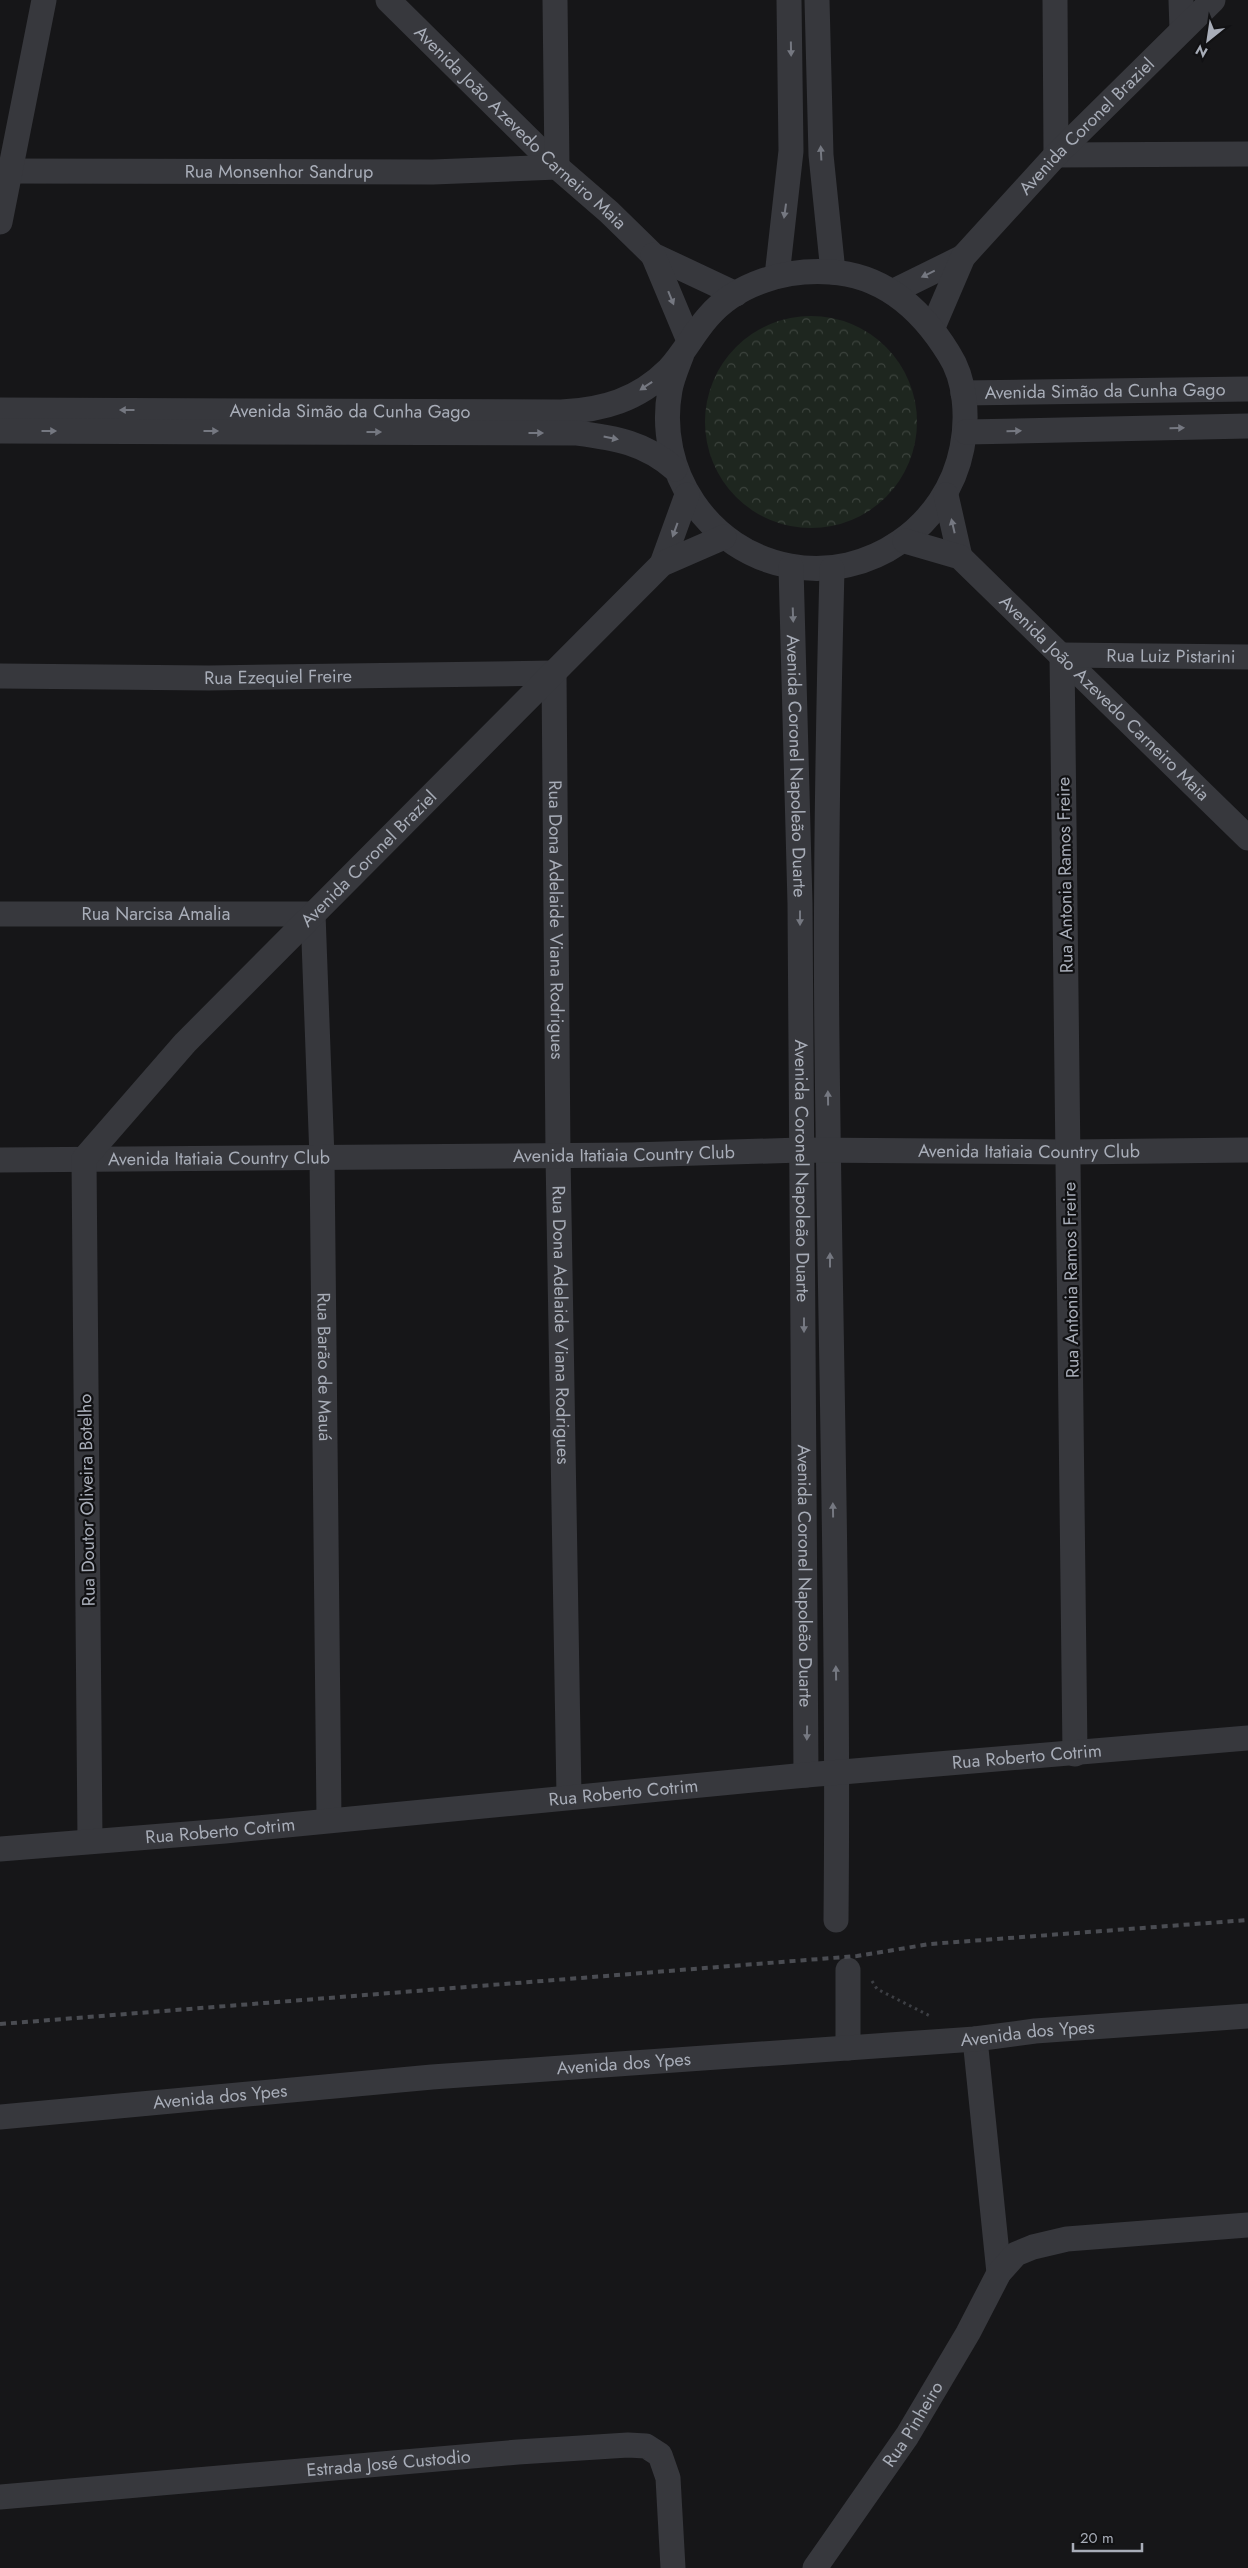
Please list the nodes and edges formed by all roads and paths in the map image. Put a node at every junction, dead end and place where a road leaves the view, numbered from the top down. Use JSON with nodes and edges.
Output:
{"nodes":[{"id":1,"x":44,"y":0,"type":"edge"},
{"id":2,"x":388,"y":0,"type":"edge"},
{"id":3,"x":555,"y":0,"type":"edge"},
{"id":4,"x":789,"y":0,"type":"edge"},
{"id":5,"x":817,"y":0,"type":"edge"},
{"id":6,"x":1055,"y":0,"type":"edge"},
{"id":7,"x":1181,"y":0,"type":"edge"},
{"id":8,"x":1213,"y":0,"type":"edge"},
{"id":9,"x":1182,"y":30,"type":"junction"},
{"id":10,"x":1248,"y":154,"type":"edge"},
{"id":11,"x":1056,"y":155,"type":"junction"},
{"id":12,"x":557,"y":167,"type":"junction"},
{"id":13,"x":6,"y":171,"type":"edge"},
{"id":14,"x":0,"y":222,"type":"edge"},
{"id":15,"x":653,"y":255,"type":"junction"},
{"id":16,"x":963,"y":256,"type":"junction"},
{"id":17,"x":833,"y":272,"type":"junction"},
{"id":18,"x":777,"y":276,"type":"junction"},
{"id":19,"x":892,"y":292,"type":"junction"},
{"id":20,"x":736,"y":294,"type":"junction"},
{"id":21,"x":933,"y":327,"type":"junction"},
{"id":22,"x":685,"y":347,"type":"junction"},
{"id":23,"x":1248,"y":389,"type":"edge"},
{"id":24,"x":1085,"y":390,"type":"junction"},
{"id":25,"x":963,"y":393,"type":"junction"},
{"id":26,"x":0,"y":410,"type":"edge"},
{"id":27,"x":165,"y":420,"type":"junction"},
{"id":28,"x":576,"y":422,"type":"junction"},
{"id":29,"x":1248,"y":426,"type":"edge"},
{"id":30,"x":1086,"y":430,"type":"junction"},
{"id":31,"x":0,"y":431,"type":"edge"},
{"id":32,"x":966,"y":432,"type":"junction"},
{"id":33,"x":675,"y":469,"type":"junction"},
{"id":34,"x":687,"y":495,"type":"junction"},
{"id":35,"x":946,"y":495,"type":"junction"},
{"id":36,"x":724,"y":537,"type":"junction"},
{"id":37,"x":905,"y":541,"type":"junction"},
{"id":38,"x":960,"y":557,"type":"junction"},
{"id":39,"x":662,"y":564,"type":"junction"},
{"id":40,"x":791,"y":567,"type":"junction"},
{"id":41,"x":832,"y":568,"type":"junction"},
{"id":42,"x":1062,"y":655,"type":"junction"},
{"id":43,"x":1248,"y":656,"type":"edge"},
{"id":44,"x":554,"y":673,"type":"junction"},
{"id":45,"x":0,"y":676,"type":"edge"},
{"id":46,"x":1248,"y":838,"type":"edge"},
{"id":47,"x":0,"y":914,"type":"edge"},
{"id":48,"x":314,"y":914,"type":"junction"},
{"id":49,"x":801,"y":1150,"type":"junction"},
{"id":50,"x":1248,"y":1150,"type":"edge"},
{"id":51,"x":829,"y":1151,"type":"junction"},
{"id":52,"x":1069,"y":1152,"type":"junction"},
{"id":53,"x":558,"y":1155,"type":"junction"},
{"id":54,"x":322,"y":1158,"type":"junction"},
{"id":55,"x":84,"y":1159,"type":"junction"},
{"id":56,"x":0,"y":1160,"type":"edge"},
{"id":57,"x":1248,"y":1738,"type":"edge"},
{"id":58,"x":1076,"y":1754,"type":"junction"},
{"id":59,"x":838,"y":1774,"type":"junction"},
{"id":60,"x":806,"y":1775,"type":"junction"},
{"id":61,"x":568,"y":1797,"type":"junction"},
{"id":62,"x":329,"y":1820,"type":"junction"},
{"id":63,"x":90,"y":1840,"type":"junction"},
{"id":64,"x":0,"y":1848,"type":"edge"},
{"id":65,"x":836,"y":1920,"type":"dead end"},
{"id":66,"x":857,"y":1972,"type":"joint"},
{"id":67,"x":1248,"y":2016,"type":"edge"},
{"id":68,"x":934,"y":2018,"type":"dead end"},
{"id":69,"x":975,"y":2039,"type":"junction"},
{"id":70,"x":848,"y":2048,"type":"junction"},
{"id":71,"x":0,"y":2117,"type":"edge"},
{"id":72,"x":1248,"y":2224,"type":"edge"},
{"id":73,"x":999,"y":2273,"type":"junction"},
{"id":74,"x":0,"y":2497,"type":"edge"},
{"id":75,"x":673,"y":2568,"type":"edge"},
{"id":76,"x":815,"y":2568,"type":"edge"}],
"edges":[{"from":1,"to":13,"type":"street"},
{"from":2,"to":12,"type":"street","name":"Avenida João Azevedo Carneiro Maia"},
{"from":3,"to":12,"type":"street"},
{"from":4,"to":18,"type":"street","one_way":true},
{"from":17,"to":5,"type":"street","one_way":true},
{"from":6,"to":11,"type":"street"},
{"from":7,"to":9,"type":"street"},
{"from":8,"to":9,"type":"street","name":"Avenida Coronel Braziel"},
{"from":9,"to":11,"type":"street","name":"Avenida Coronel Braziel"},
{"from":10,"to":11,"type":"street"},
{"from":11,"to":16,"type":"street","name":"Avenida Coronel Braziel"},
{"from":12,"to":13,"type":"street","name":"Rua Monsenhor Sandrup"},
{"from":12,"to":15,"type":"street","name":"Avenida João Azevedo Carneiro Maia"},
{"from":13,"to":14,"type":"street"},
{"from":15,"to":20,"type":"street","name":"Avenida João Azevedo Carneiro Maia"},
{"from":15,"to":22,"type":"street","name":"Avenida João Azevedo Carneiro Maia","one_way":true},
{"from":16,"to":19,"type":"street","name":"Avenida Coronel Braziel","one_way":true},
{"from":16,"to":21,"type":"street","name":"Avenida Coronel Braziel"},
{"from":17,"to":18,"type":"street"},
{"from":17,"to":19,"type":"street"},
{"from":18,"to":20,"type":"street"},
{"from":19,"to":21,"type":"street"},
{"from":20,"to":22,"type":"street"},
{"from":21,"to":25,"type":"street"},
{"from":22,"to":28,"type":"street","name":"Avenida Simão da Cunha Gago","one_way":true},
{"from":22,"to":33,"type":"street"},
{"from":23,"to":24,"type":"street","name":"Avenida Simão da Cunha Gago"},
{"from":24,"to":25,"type":"street","name":"Avenida Simão da Cunha Gago"},
{"from":24,"to":30,"type":"street"},
{"from":25,"to":32,"type":"street"},
{"from":27,"to":26,"type":"street","name":"Avenida Simão da Cunha Gago","one_way":true},
{"from":27,"to":28,"type":"street","name":"Avenida Simão da Cunha Gago"},
{"from":31,"to":27,"type":"street","name":"Avenida Simão da Cunha Gago","one_way":true},
{"from":28,"to":33,"type":"street","name":"Avenida Simão da Cunha Gago","one_way":true},
{"from":30,"to":29,"type":"street","one_way":true},
{"from":32,"to":30,"type":"street","one_way":true},
{"from":32,"to":35,"type":"street"},
{"from":33,"to":34,"type":"street"},
{"from":34,"to":36,"type":"street"},
{"from":34,"to":39,"type":"street","name":"Avenida Coronel Braziel","one_way":true},
{"from":35,"to":37,"type":"street"},
{"from":38,"to":35,"type":"street","one_way":true},
{"from":36,"to":39,"type":"street","name":"Avenida Coronel Braziel"},
{"from":36,"to":40,"type":"street"},
{"from":37,"to":38,"type":"street","name":"Avenida João Azevedo Carneiro Maia"},
{"from":37,"to":41,"type":"street"},
{"from":38,"to":42,"type":"street","name":"Avenida João Azevedo Carneiro Maia"},
{"from":39,"to":44,"type":"street","name":"Avenida Coronel Braziel"},
{"from":40,"to":41,"type":"street"},
{"from":40,"to":49,"type":"street","name":"Avenida Coronel Napoleão Duarte","one_way":true},
{"from":51,"to":41,"type":"street","name":"Avenida Coronel Napoleão Duarte","one_way":true},
{"from":42,"to":43,"type":"street","name":"Rua Luiz Pistarini"},
{"from":42,"to":46,"type":"street","name":"Avenida João Azevedo Carneiro Maia"},
{"from":42,"to":52,"type":"street","name":"Rua Antonia Ramos Freire"},
{"from":44,"to":45,"type":"street","name":"Rua Ezequiel Freire"},
{"from":44,"to":48,"type":"street","name":"Avenida Coronel Braziel"},
{"from":44,"to":53,"type":"street","name":"Rua Dona Adelaide Viana Rodrigues"},
{"from":47,"to":48,"type":"street","name":"Rua Narcisa Amalia"},
{"from":48,"to":54,"type":"street","name":"Rua Barão de Mauá"},
{"from":48,"to":55,"type":"street","name":"Avenida Coronel Braziel"},
{"from":49,"to":51,"type":"street","name":"Avenida Itatiaia Country Club"},
{"from":49,"to":53,"type":"street","name":"Avenida Itatiaia Country Club"},
{"from":49,"to":60,"type":"street","name":"Avenida Coronel Napoleão Duarte","one_way":true},
{"from":50,"to":52,"type":"street","name":"Avenida Itatiaia Country Club"},
{"from":51,"to":52,"type":"street","name":"Avenida Itatiaia Country Club"},
{"from":59,"to":51,"type":"street","name":"Avenida Coronel Napoleão Duarte","one_way":true},
{"from":52,"to":58,"type":"street","name":"Rua Antonia Ramos Freire"},
{"from":53,"to":54,"type":"street","name":"Avenida Itatiaia Country Club"},
{"from":53,"to":61,"type":"street","name":"Rua Dona Adelaide Viana Rodrigues"},
{"from":54,"to":55,"type":"street","name":"Avenida Itatiaia Country Club"},
{"from":54,"to":62,"type":"street","name":"Rua Barão de Mauá"},
{"from":55,"to":56,"type":"street","name":"Avenida Itatiaia Country Club"},
{"from":55,"to":63,"type":"street","name":"Rua Doutor Oliveira Botelho"},
{"from":57,"to":58,"type":"street","name":"Rua Roberto Cotrim"},
{"from":58,"to":59,"type":"street","name":"Rua Roberto Cotrim"},
{"from":59,"to":60,"type":"street","name":"Rua Roberto Cotrim"},
{"from":59,"to":65,"type":"street","name":"Avenida Coronel Napoleão Duarte"},
{"from":60,"to":61,"type":"street","name":"Rua Roberto Cotrim"},
{"from":61,"to":62,"type":"street","name":"Rua Roberto Cotrim"},
{"from":62,"to":63,"type":"street","name":"Rua Roberto Cotrim"},
{"from":63,"to":64,"type":"street","name":"Rua Roberto Cotrim"},
{"from":66,"to":68,"type":"path"},
{"from":66,"to":70,"type":"street"},
{"from":67,"to":69,"type":"street","name":"Avenida dos Ypes"},
{"from":69,"to":70,"type":"street","name":"Avenida dos Ypes"},
{"from":69,"to":73,"type":"street"},
{"from":70,"to":71,"type":"street","name":"Avenida dos Ypes"},
{"from":72,"to":73,"type":"street","name":"Rua Pinheiro"},
{"from":73,"to":76,"type":"street","name":"Rua Pinheiro"},
{"from":74,"to":75,"type":"street","name":"Estrada José Custodio"}]}
